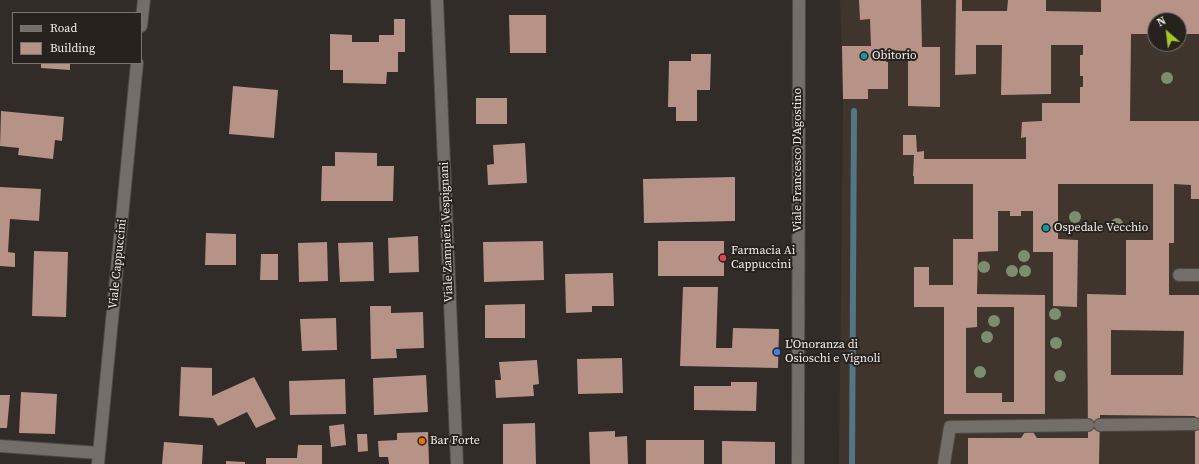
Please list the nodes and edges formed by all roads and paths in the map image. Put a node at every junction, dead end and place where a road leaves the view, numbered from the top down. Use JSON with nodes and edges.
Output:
{"nodes":[{"id":1,"x":144,"y":0,"type":"edge"},
{"id":2,"x":437,"y":0,"type":"edge"},
{"id":3,"x":799,"y":0,"type":"edge"},
{"id":4,"x":142,"y":17,"type":"edge"},
{"id":5,"x":137,"y":64,"type":"edge"},
{"id":6,"x":1179,"y":275,"type":"dead end"},
{"id":7,"x":1199,"y":275,"type":"edge"},
{"id":8,"x":1195,"y":424,"type":"dead end"},
{"id":9,"x":0,"y":446,"type":"edge"},
{"id":10,"x":98,"y":458,"type":"edge"},
{"id":11,"x":457,"y":464,"type":"edge"},
{"id":12,"x":798,"y":464,"type":"edge"},
{"id":13,"x":944,"y":464,"type":"edge"}],
"edges":[{"from":1,"to":4,"type":"street"},
{"from":2,"to":11,"type":"street","name":"Viale Zampieri Vespignani"},
{"from":3,"to":12,"type":"street","name":"Viale Francesco D'Agostino"},
{"from":5,"to":10,"type":"street","name":"Viale Cappuccini"},
{"from":6,"to":7,"type":"street"},
{"from":8,"to":13,"type":"street"},
{"from":9,"to":10,"type":"street"}]}
